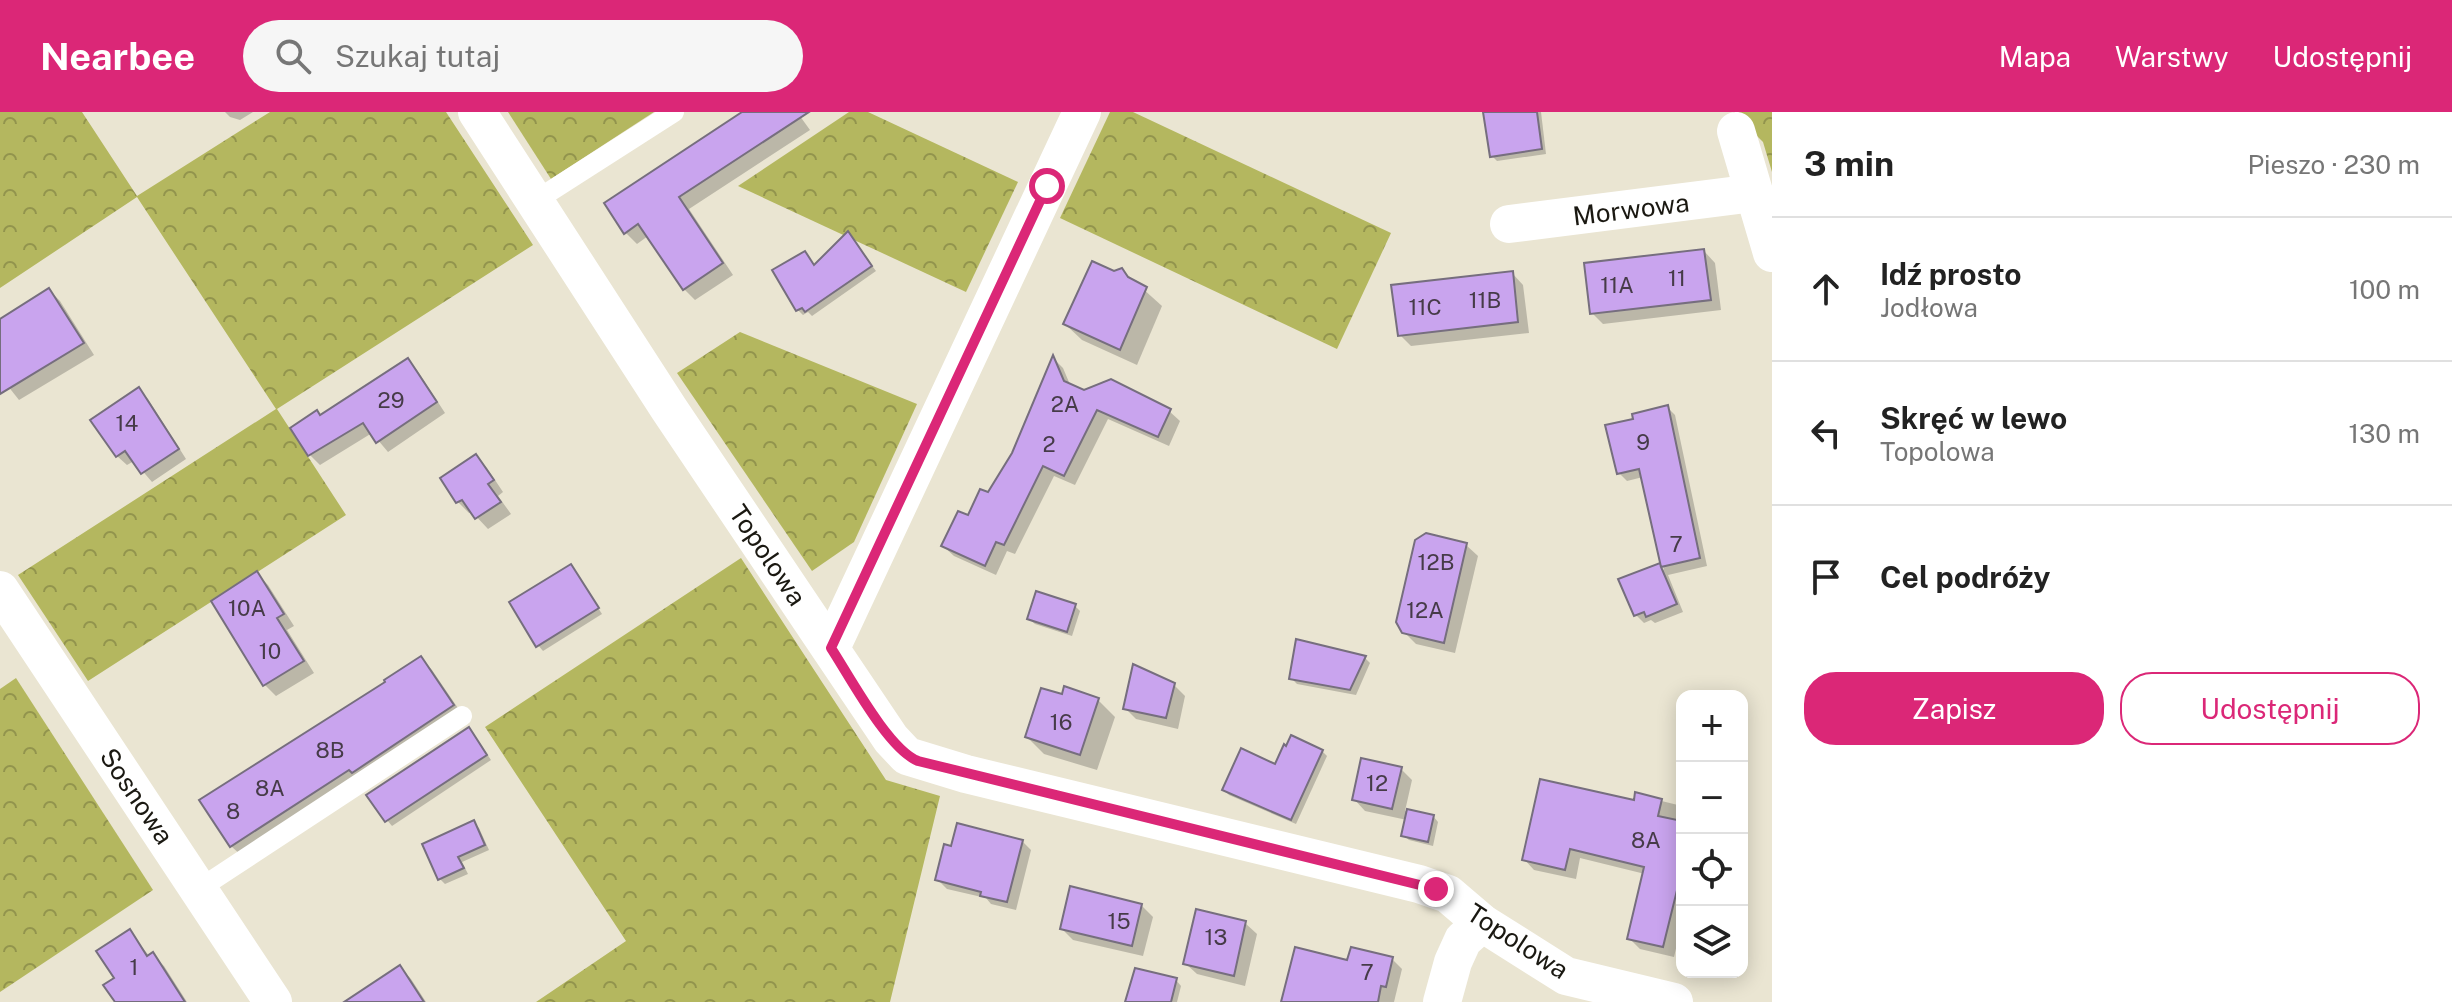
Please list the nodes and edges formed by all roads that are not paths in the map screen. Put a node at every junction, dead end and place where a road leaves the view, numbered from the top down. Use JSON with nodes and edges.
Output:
{"nodes":[{"id":1,"x":477,"y":112,"type":"edge"},
{"id":2,"x":674,"y":112,"type":"edge"},
{"id":3,"x":1082,"y":112,"type":"edge"},
{"id":4,"x":1736,"y":131,"type":"dead end"},
{"id":5,"x":1754,"y":193,"type":"junction"},
{"id":6,"x":535,"y":201,"type":"junction"},
{"id":7,"x":1509,"y":224,"type":"dead end"},
{"id":8,"x":1772,"y":253,"type":"edge"},
{"id":9,"x":0,"y":590,"type":"edge"},
{"id":10,"x":831,"y":648,"type":"junction"},
{"id":11,"x":462,"y":716,"type":"dead end"},
{"id":12,"x":199,"y":889,"type":"junction"},
{"id":13,"x":1482,"y":923,"type":"junction"},
{"id":14,"x":273,"y":1002,"type":"edge"},
{"id":15,"x":1442,"y":1002,"type":"edge"},
{"id":16,"x":1674,"y":1002,"type":"edge"}],
"edges":[{"from":1,"to":6,"type":"street","name":"Topolowa"},
{"from":2,"to":6,"type":"lane"},
{"from":3,"to":10,"type":"street"},
{"from":4,"to":5,"type":"street"},
{"from":5,"to":7,"type":"street","name":"Morwowa"},
{"from":5,"to":8,"type":"street"},
{"from":6,"to":10,"type":"street","name":"Topolowa"},
{"from":9,"to":12,"type":"street","name":"Sosnowa"},
{"from":10,"to":13,"type":"street","name":"Topolowa"},
{"from":11,"to":12,"type":"lane"},
{"from":12,"to":14,"type":"street","name":"Sosnowa"},
{"from":13,"to":15,"type":"street"},
{"from":13,"to":16,"type":"street","name":"Topolowa"}]}
